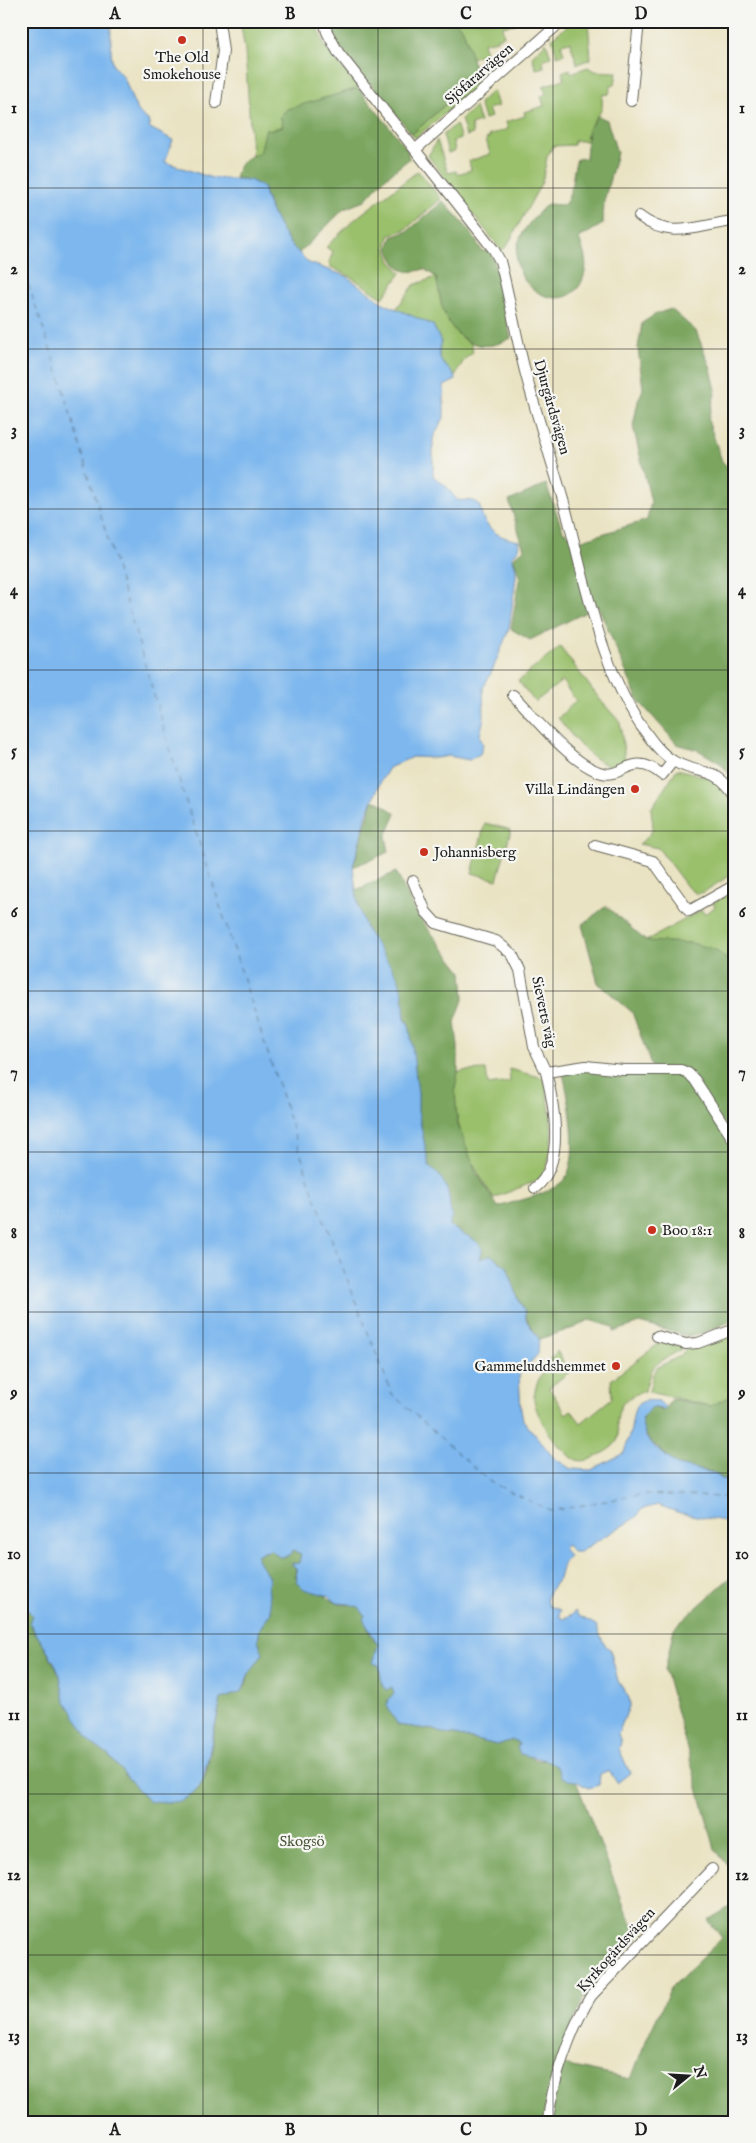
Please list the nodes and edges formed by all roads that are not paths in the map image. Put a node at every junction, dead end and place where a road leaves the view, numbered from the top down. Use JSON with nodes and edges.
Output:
{"nodes":[{"id":1,"x":219,"y":21,"type":"edge"},
{"id":2,"x":324,"y":21,"type":"edge"},
{"id":3,"x":562,"y":21,"type":"edge"},
{"id":4,"x":639,"y":21,"type":"edge"},
{"id":5,"x":631,"y":101,"type":"dead end"},
{"id":6,"x":216,"y":103,"type":"dead end"},
{"id":7,"x":416,"y":149,"type":"junction"},
{"id":8,"x":639,"y":216,"type":"dead end"},
{"id":9,"x":735,"y":221,"type":"edge"},
{"id":10,"x":514,"y":695,"type":"dead end"},
{"id":11,"x":673,"y":761,"type":"junction"},
{"id":12,"x":735,"y":796,"type":"edge"},
{"id":13,"x":595,"y":845,"type":"dead end"},
{"id":14,"x":413,"y":881,"type":"dead end"},
{"id":15,"x":735,"y":885,"type":"edge"},
{"id":16,"x":546,"y":1072,"type":"junction"},
{"id":17,"x":735,"y":1142,"type":"edge"},
{"id":18,"x":535,"y":1188,"type":"dead end"},
{"id":19,"x":735,"y":1329,"type":"edge"},
{"id":20,"x":657,"y":1336,"type":"dead end"},
{"id":21,"x":712,"y":1869,"type":"dead end"},
{"id":22,"x":548,"y":2122,"type":"edge"}],
"edges":[{"from":1,"to":6,"type":"street"},
{"from":2,"to":7,"type":"street","name":"Djurgårdsvägen"},
{"from":3,"to":7,"type":"street","name":"Sjöfararvägen"},
{"from":4,"to":5,"type":"street"},
{"from":7,"to":11,"type":"street","name":"Djurgårdsvägen"},
{"from":8,"to":9,"type":"street"},
{"from":10,"to":11,"type":"street"},
{"from":11,"to":12,"type":"street","name":"Djurgårdsvägen"},
{"from":13,"to":15,"type":"street"},
{"from":14,"to":16,"type":"street","name":"Sieverts väg"},
{"from":16,"to":17,"type":"street"},
{"from":16,"to":18,"type":"street","name":"Sieverts väg"},
{"from":19,"to":20,"type":"street"},
{"from":21,"to":22,"type":"street","name":"Kyrkogårdsvägen"}]}
